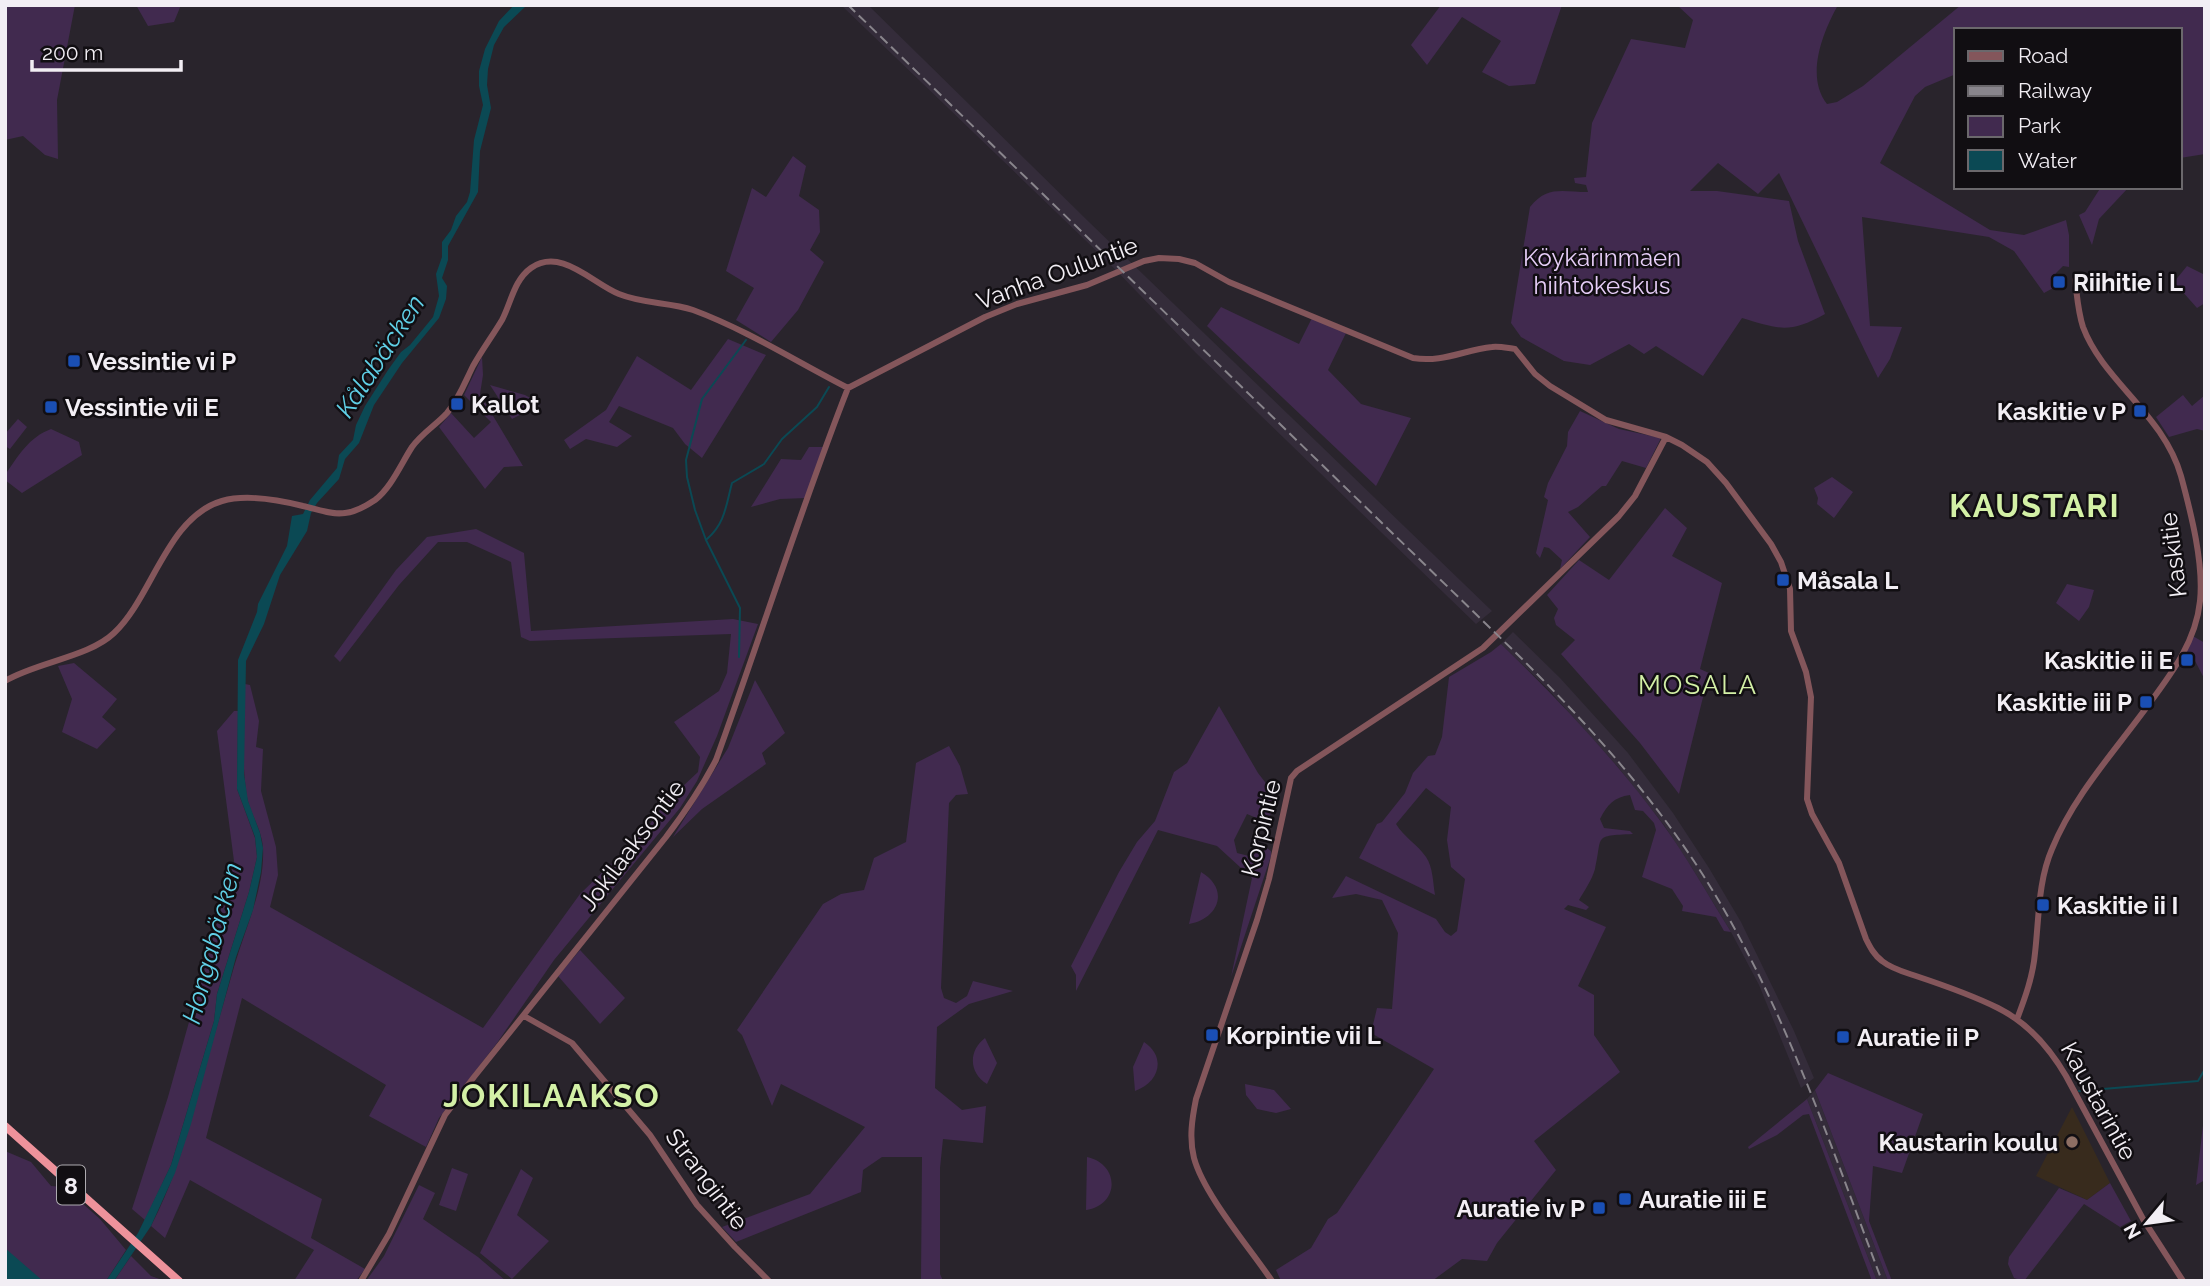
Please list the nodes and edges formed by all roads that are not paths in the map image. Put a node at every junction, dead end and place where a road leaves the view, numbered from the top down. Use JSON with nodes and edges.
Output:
{"nodes":[{"id":1,"x":2075,"y":280,"type":"dead end"},
{"id":2,"x":848,"y":388,"type":"junction"},
{"id":3,"x":1666,"y":437,"type":"junction"},
{"id":4,"x":5,"y":681,"type":"edge"},
{"id":5,"x":524,"y":1016,"type":"junction"},
{"id":6,"x":2017,"y":1019,"type":"junction"},
{"id":7,"x":7,"y":1129,"type":"edge"},
{"id":8,"x":179,"y":1280,"type":"edge"},
{"id":9,"x":361,"y":1281,"type":"edge"},
{"id":10,"x":769,"y":1281,"type":"edge"},
{"id":11,"x":1272,"y":1281,"type":"edge"},
{"id":12,"x":2183,"y":1281,"type":"edge"}],
"edges":[{"from":1,"to":6,"type":"street","name":"Kaskitie"},
{"from":2,"to":3,"type":"street","name":"Vanha Ouluntie"},
{"from":2,"to":4,"type":"street"},
{"from":2,"to":5,"type":"street","name":"Jokilaaksontie"},
{"from":3,"to":6,"type":"street","name":"Vanha Ouluntie"},
{"from":3,"to":11,"type":"street","name":"Korpintie"},
{"from":5,"to":9,"type":"street","name":"Jokilaaksontie"},
{"from":5,"to":10,"type":"street","name":"Strangintie"},
{"from":6,"to":12,"type":"street","name":"Kaustarintie"},
{"from":7,"to":8,"type":"highway","number":"8"}]}
